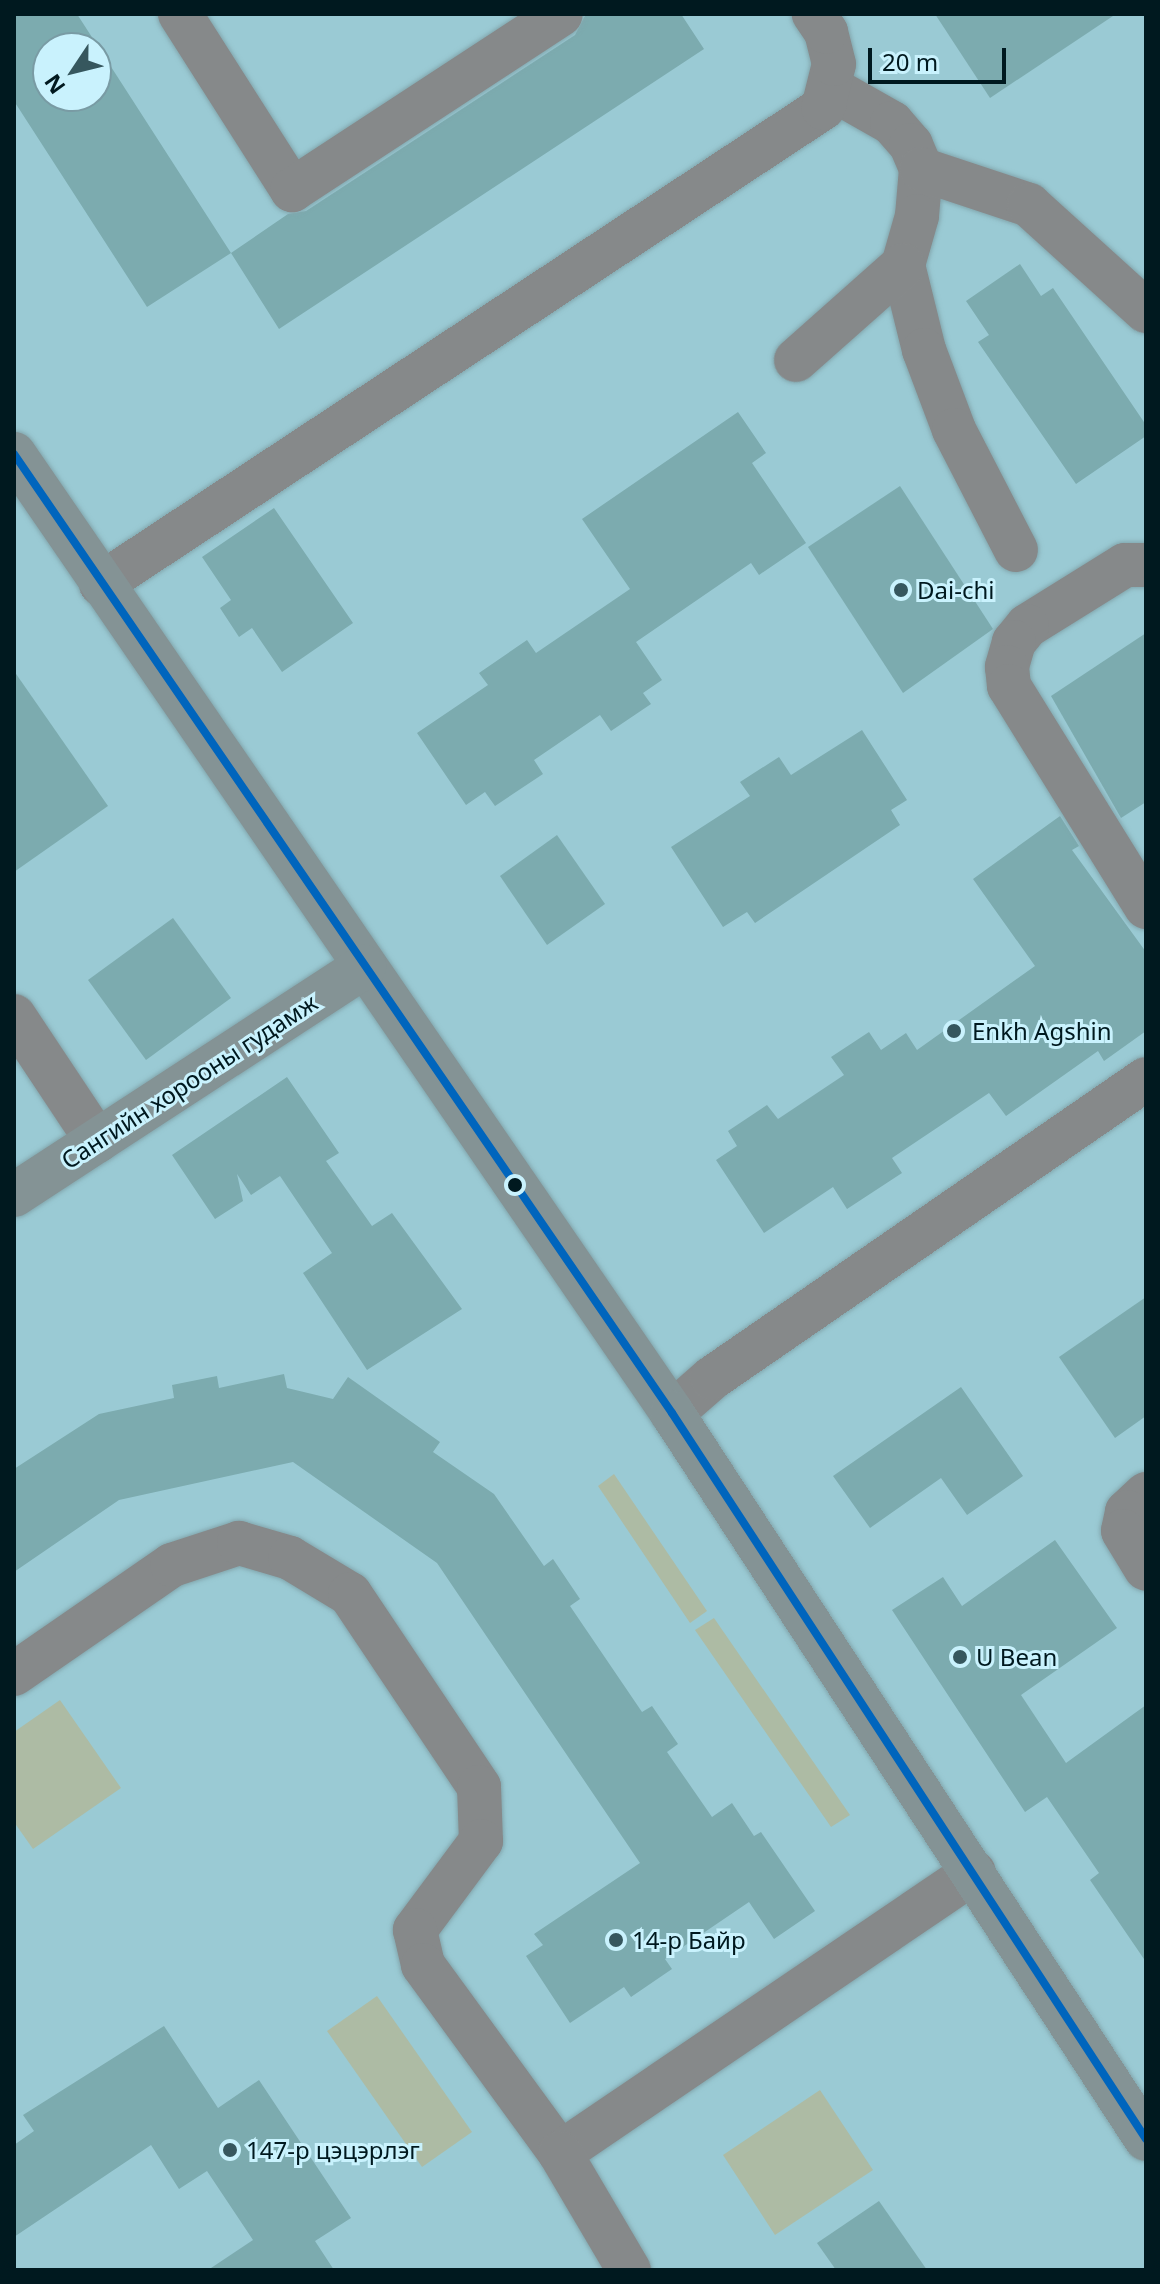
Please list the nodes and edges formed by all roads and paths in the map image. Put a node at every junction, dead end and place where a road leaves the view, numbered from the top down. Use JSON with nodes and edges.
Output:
{"nodes":[{"id":1,"x":180,"y":14,"type":"edge"},
{"id":2,"x":561,"y":14,"type":"edge"},
{"id":3,"x":814,"y":14,"type":"edge"},
{"id":4,"x":832,"y":89,"type":"junction"},
{"id":5,"x":921,"y":169,"type":"junction"},
{"id":6,"x":903,"y":265,"type":"junction"},
{"id":7,"x":1146,"y":311,"type":"edge"},
{"id":8,"x":796,"y":360,"type":"dead end"},
{"id":9,"x":14,"y":454,"type":"edge"},
{"id":10,"x":1016,"y":550,"type":"dead end"},
{"id":11,"x":1146,"y":565,"type":"edge"},
{"id":12,"x":101,"y":584,"type":"junction"},
{"id":13,"x":1146,"y":907,"type":"edge"},
{"id":14,"x":364,"y":967,"type":"junction"},
{"id":15,"x":14,"y":1016,"type":"edge"},
{"id":16,"x":1146,"y":1079,"type":"edge"},
{"id":17,"x":97,"y":1141,"type":"junction"},
{"id":18,"x":14,"y":1195,"type":"edge"},
{"id":19,"x":672,"y":1413,"type":"junction"},
{"id":20,"x":1146,"y":1494,"type":"edge"},
{"id":21,"x":1146,"y":1569,"type":"edge"},
{"id":22,"x":14,"y":1674,"type":"edge"},
{"id":23,"x":974,"y":1872,"type":"junction"},
{"id":24,"x":1146,"y":2139,"type":"edge"},
{"id":25,"x":560,"y":2153,"type":"junction"},
{"id":26,"x":629,"y":2270,"type":"edge"}],
"edges":[{"from":1,"to":2,"type":"street"},
{"from":3,"to":4,"type":"street"},
{"from":4,"to":5,"type":"street"},
{"from":4,"to":12,"type":"street"},
{"from":5,"to":6,"type":"street"},
{"from":5,"to":7,"type":"street"},
{"from":6,"to":8,"type":"street"},
{"from":6,"to":10,"type":"street"},
{"from":9,"to":12,"type":"main road"},
{"from":11,"to":13,"type":"street"},
{"from":12,"to":14,"type":"main road"},
{"from":14,"to":17,"type":"main road","name":"Сангийн хорооны гудамж"},
{"from":14,"to":19,"type":"main road"},
{"from":15,"to":17,"type":"street"},
{"from":16,"to":19,"type":"street"},
{"from":17,"to":18,"type":"main road","name":"Сангийн хорооны гудамж"},
{"from":19,"to":23,"type":"main road"},
{"from":20,"to":21,"type":"street"},
{"from":22,"to":25,"type":"street"},
{"from":23,"to":24,"type":"main road"},
{"from":23,"to":25,"type":"street"},
{"from":25,"to":26,"type":"street"}]}
